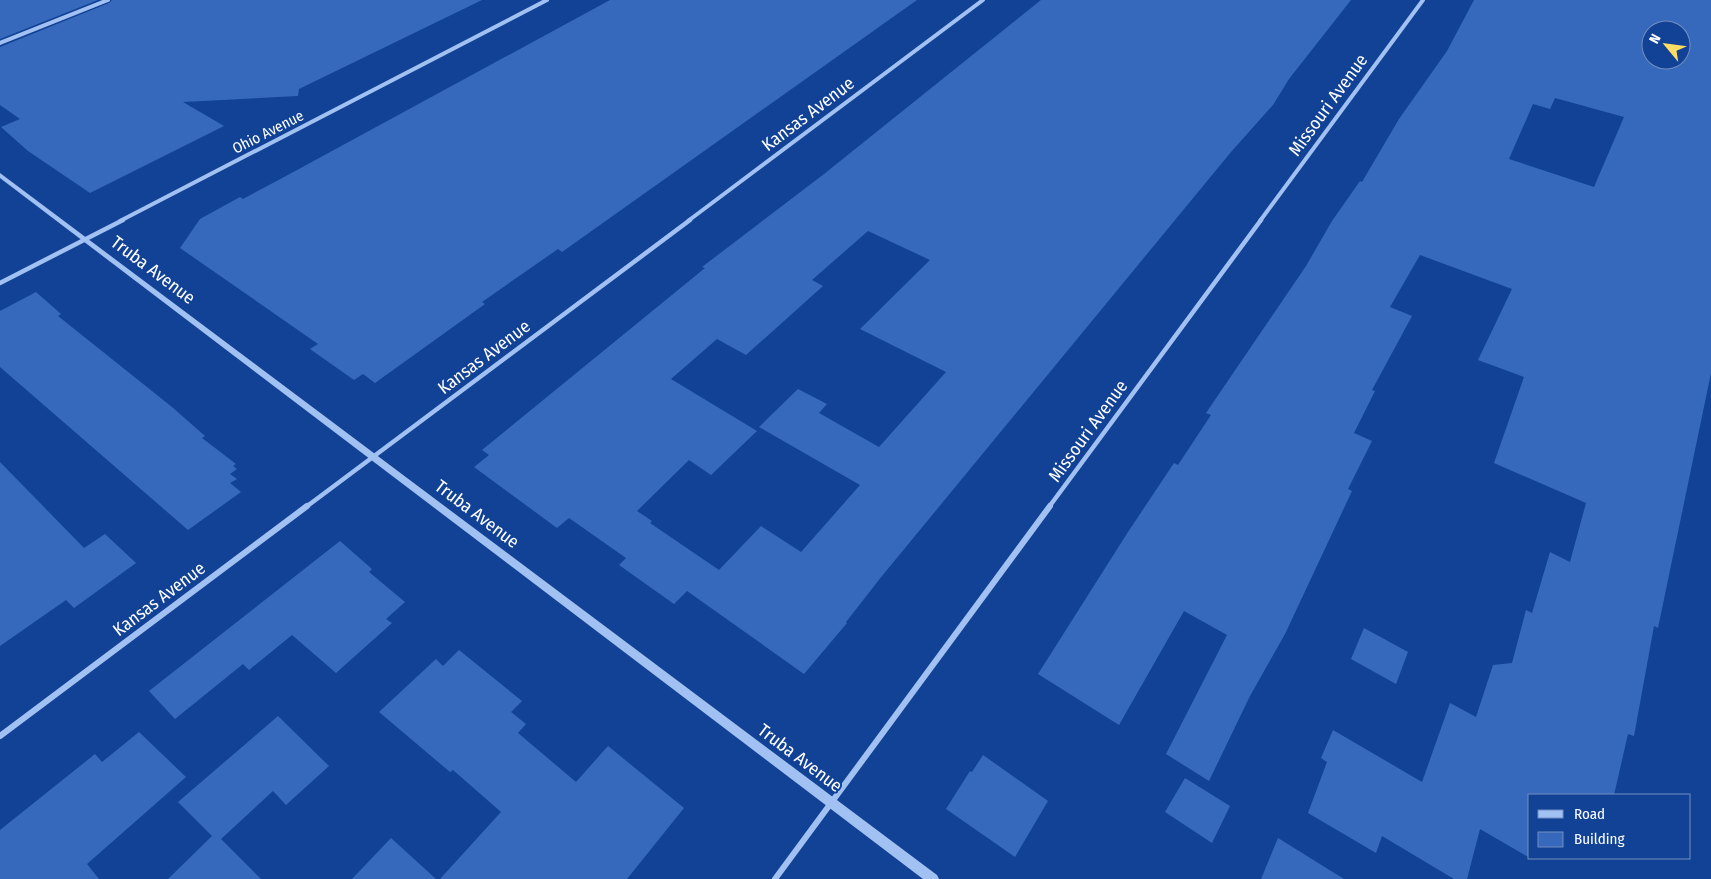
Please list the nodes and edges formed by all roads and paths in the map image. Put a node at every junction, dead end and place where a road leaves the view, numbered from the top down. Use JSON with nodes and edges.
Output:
{"nodes":[{"id":1,"x":108,"y":0,"type":"edge"},
{"id":2,"x":547,"y":0,"type":"edge"},
{"id":3,"x":984,"y":0,"type":"edge"},
{"id":4,"x":1423,"y":0,"type":"edge"},
{"id":5,"x":0,"y":43,"type":"edge"},
{"id":6,"x":0,"y":175,"type":"edge"},
{"id":7,"x":85,"y":239,"type":"junction"},
{"id":8,"x":0,"y":283,"type":"edge"},
{"id":9,"x":374,"y":456,"type":"junction"},
{"id":10,"x":0,"y":736,"type":"edge"},
{"id":11,"x":832,"y":802,"type":"junction"},
{"id":12,"x":775,"y":879,"type":"edge"},
{"id":13,"x":933,"y":879,"type":"edge"}],
"edges":[{"from":1,"to":5,"type":"street"},
{"from":2,"to":7,"type":"street","name":"Ohio Avenue"},
{"from":3,"to":9,"type":"street","name":"Kansas Avenue"},
{"from":4,"to":11,"type":"street","name":"Missouri Avenue"},
{"from":6,"to":7,"type":"street","name":"Truba Avenue"},
{"from":7,"to":8,"type":"street","name":"Ohio Avenue"},
{"from":7,"to":9,"type":"street","name":"Truba Avenue"},
{"from":9,"to":10,"type":"street","name":"Kansas Avenue"},
{"from":9,"to":11,"type":"street","name":"Truba Avenue"},
{"from":11,"to":12,"type":"street","name":"Missouri Avenue"},
{"from":11,"to":13,"type":"street","name":"Truba Avenue"}]}
